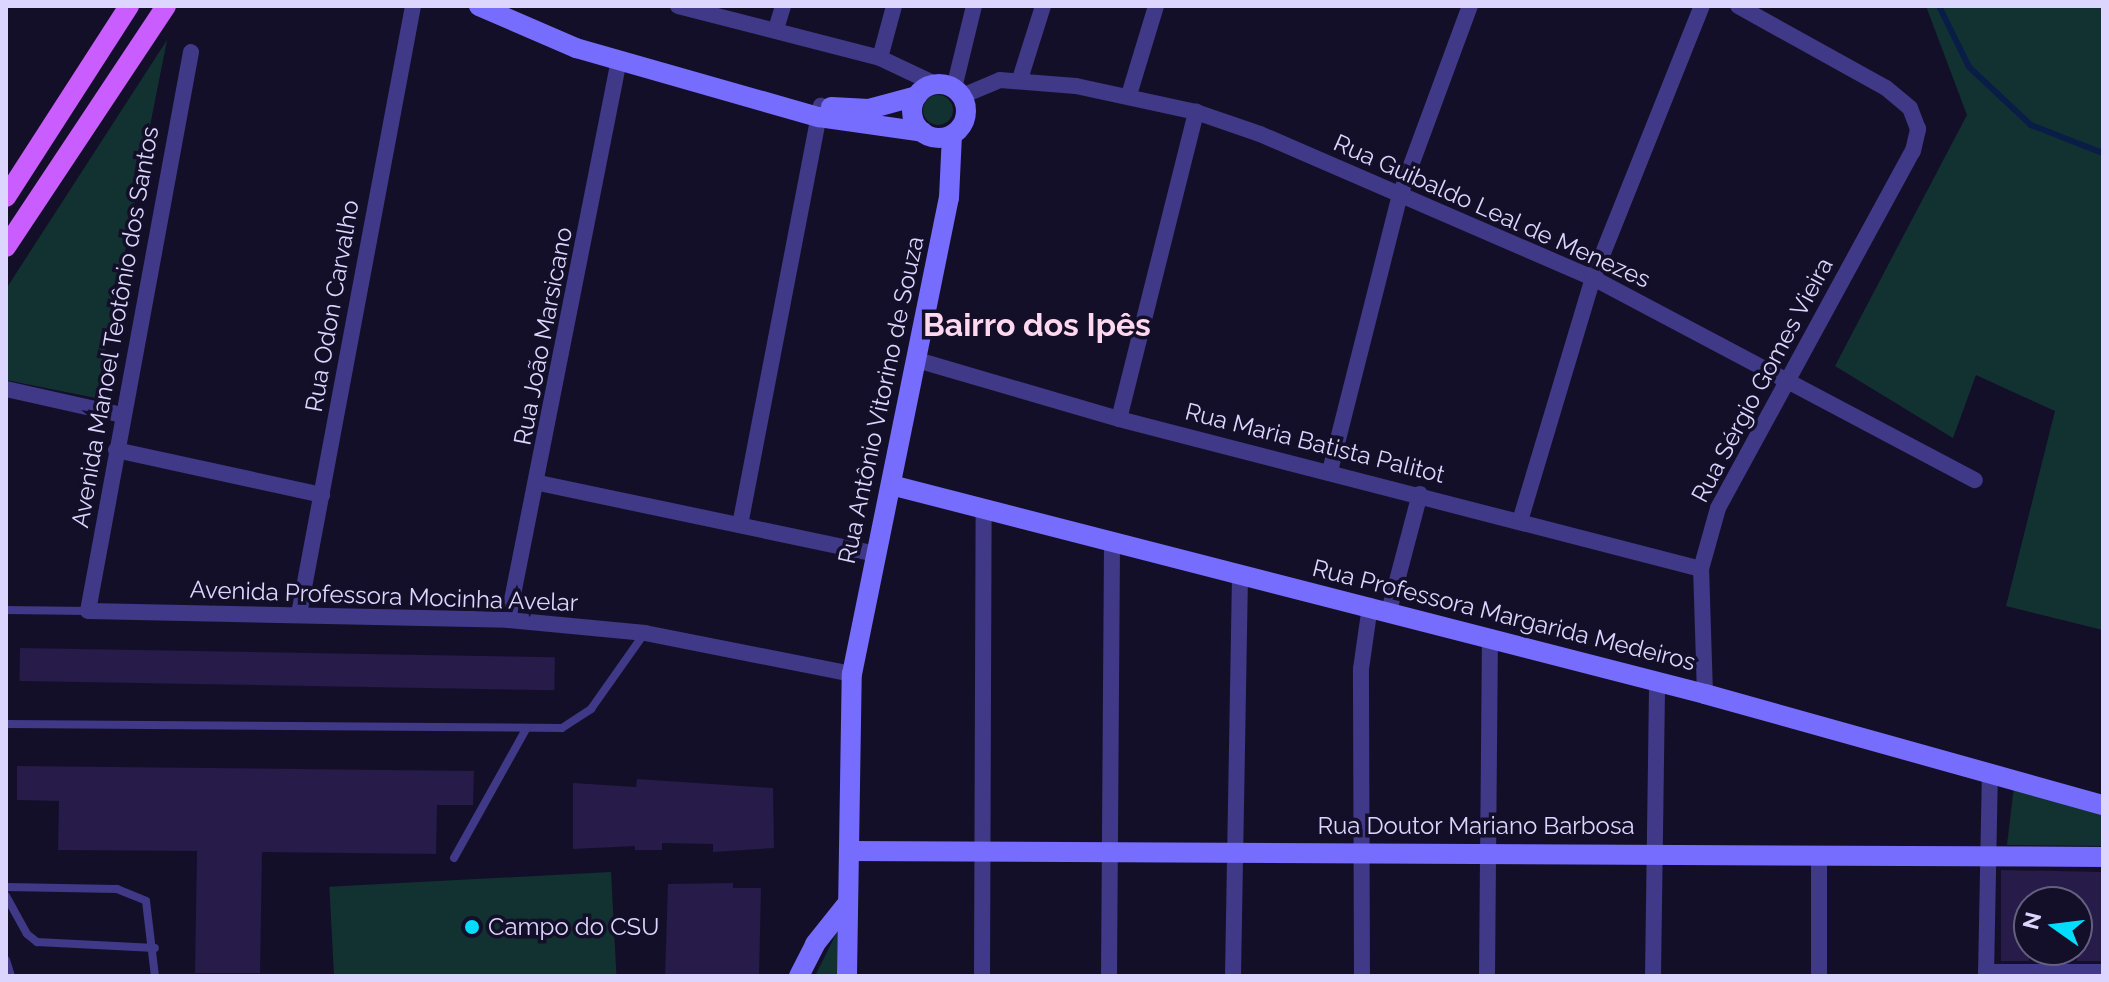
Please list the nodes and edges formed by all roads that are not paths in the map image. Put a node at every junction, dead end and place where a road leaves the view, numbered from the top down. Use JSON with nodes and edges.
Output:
{"nodes":[{"id":1,"x":129,"y":6,"type":"edge"},
{"id":2,"x":166,"y":6,"type":"edge"},
{"id":3,"x":413,"y":6,"type":"edge"},
{"id":4,"x":479,"y":6,"type":"edge"},
{"id":5,"x":783,"y":6,"type":"edge"},
{"id":6,"x":894,"y":6,"type":"edge"},
{"id":7,"x":974,"y":6,"type":"edge"},
{"id":8,"x":1043,"y":6,"type":"edge"},
{"id":9,"x":1156,"y":6,"type":"edge"},
{"id":10,"x":1470,"y":6,"type":"edge"},
{"id":11,"x":1702,"y":6,"type":"edge"},
{"id":12,"x":1738,"y":6,"type":"edge"},
{"id":13,"x":685,"y":7,"type":"edge"},
{"id":14,"x":776,"y":29,"type":"junction"},
{"id":15,"x":191,"y":52,"type":"dead end"},
{"id":16,"x":880,"y":58,"type":"junction"},
{"id":17,"x":619,"y":60,"type":"junction"},
{"id":18,"x":1020,"y":79,"type":"junction"},
{"id":19,"x":950,"y":89,"type":"junction"},
{"id":20,"x":1129,"y":95,"type":"junction"},
{"id":21,"x":917,"y":96,"type":"junction"},
{"id":22,"x":820,"y":112,"type":"junction"},
{"id":23,"x":1196,"y":112,"type":"junction"},
{"id":24,"x":923,"y":132,"type":"junction"},
{"id":25,"x":952,"y":135,"type":"junction"},
{"id":26,"x":1400,"y":195,"type":"junction"},
{"id":27,"x":6,"y":197,"type":"edge"},
{"id":28,"x":6,"y":247,"type":"edge"},
{"id":29,"x":1593,"y":278,"type":"junction"},
{"id":30,"x":917,"y":360,"type":"junction"},
{"id":31,"x":1789,"y":379,"type":"junction"},
{"id":32,"x":6,"y":389,"type":"edge"},
{"id":33,"x":122,"y":415,"type":"junction"},
{"id":34,"x":1119,"y":419,"type":"junction"},
{"id":35,"x":116,"y":450,"type":"junction"},
{"id":36,"x":1330,"y":471,"type":"junction"},
{"id":37,"x":1975,"y":480,"type":"dead end"},
{"id":38,"x":539,"y":483,"type":"junction"},
{"id":39,"x":891,"y":485,"type":"junction"},
{"id":40,"x":1420,"y":494,"type":"junction"},
{"id":41,"x":322,"y":495,"type":"junction"},
{"id":42,"x":984,"y":509,"type":"junction"},
{"id":43,"x":1520,"y":521,"type":"junction"},
{"id":44,"x":740,"y":525,"type":"junction"},
{"id":45,"x":1112,"y":543,"type":"junction"},
{"id":46,"x":876,"y":554,"type":"junction"},
{"id":47,"x":1701,"y":569,"type":"junction"},
{"id":48,"x":1240,"y":575,"type":"junction"},
{"id":49,"x":1379,"y":609,"type":"junction"},
{"id":50,"x":6,"y":610,"type":"edge"},
{"id":51,"x":88,"y":611,"type":"junction"},
{"id":52,"x":299,"y":614,"type":"junction"},
{"id":53,"x":508,"y":620,"type":"junction"},
{"id":54,"x":645,"y":633,"type":"junction"},
{"id":55,"x":1490,"y":637,"type":"junction"},
{"id":56,"x":852,"y":674,"type":"junction"},
{"id":57,"x":1657,"y":683,"type":"junction"},
{"id":58,"x":1705,"y":694,"type":"junction"},
{"id":59,"x":6,"y":724,"type":"edge"},
{"id":60,"x":526,"y":729,"type":"junction"},
{"id":61,"x":1990,"y":774,"type":"junction"},
{"id":62,"x":2103,"y":805,"type":"edge"},
{"id":63,"x":981,"y":848,"type":"junction"},
{"id":64,"x":849,"y":851,"type":"junction"},
{"id":65,"x":1653,"y":851,"type":"junction"},
{"id":66,"x":1110,"y":853,"type":"junction"},
{"id":67,"x":1489,"y":853,"type":"junction"},
{"id":68,"x":1235,"y":854,"type":"junction"},
{"id":69,"x":1363,"y":854,"type":"junction"},
{"id":70,"x":1985,"y":855,"type":"junction"},
{"id":71,"x":1819,"y":856,"type":"junction"},
{"id":72,"x":2103,"y":857,"type":"edge"},
{"id":73,"x":454,"y":858,"type":"dead end"},
{"id":74,"x":6,"y":887,"type":"edge"},
{"id":75,"x":6,"y":896,"type":"edge"},
{"id":76,"x":846,"y":905,"type":"junction"},
{"id":77,"x":155,"y":948,"type":"junction"},
{"id":78,"x":6,"y":960,"type":"edge"},
{"id":79,"x":2103,"y":972,"type":"edge"},
{"id":80,"x":1986,"y":974,"type":"edge"},
{"id":81,"x":11,"y":976,"type":"edge"},
{"id":82,"x":155,"y":976,"type":"edge"},
{"id":83,"x":799,"y":976,"type":"edge"},
{"id":84,"x":847,"y":976,"type":"edge"},
{"id":85,"x":982,"y":976,"type":"edge"},
{"id":86,"x":1109,"y":976,"type":"edge"},
{"id":87,"x":1233,"y":976,"type":"edge"},
{"id":88,"x":1362,"y":976,"type":"edge"},
{"id":89,"x":1487,"y":976,"type":"edge"},
{"id":90,"x":1653,"y":976,"type":"edge"},
{"id":91,"x":1819,"y":976,"type":"edge"}],
"edges":[{"from":1,"to":27,"type":"main road"},
{"from":2,"to":28,"type":"main road"},
{"from":3,"to":41,"type":"street","name":"Rua Odon Carvalho"},
{"from":4,"to":17,"type":"main road"},
{"from":5,"to":14,"type":"street"},
{"from":6,"to":16,"type":"street"},
{"from":7,"to":19,"type":"street"},
{"from":8,"to":18,"type":"street"},
{"from":9,"to":20,"type":"street"},
{"from":10,"to":26,"type":"street"},
{"from":11,"to":29,"type":"street"},
{"from":12,"to":31,"type":"street","name":"Rua Sérgio Gomes Vieira"},
{"from":13,"to":14,"type":"street"},
{"from":14,"to":16,"type":"street"},
{"from":15,"to":33,"type":"street","name":"Avenida Manoel Teotônio dos Santos"},
{"from":16,"to":19,"type":"street"},
{"from":17,"to":22,"type":"main road"},
{"from":17,"to":38,"type":"street","name":"Rua João Marsicano"},
{"from":18,"to":19,"type":"street","name":"Rua Guibaldo Leal de Menezes"},
{"from":18,"to":20,"type":"street","name":"Rua Guibaldo Leal de Menezes"},
{"from":19,"to":21,"type":"main road"},
{"from":19,"to":25,"type":"main road"},
{"from":20,"to":23,"type":"street","name":"Rua Guibaldo Leal de Menezes"},
{"from":21,"to":22,"type":"main road"},
{"from":21,"to":24,"type":"main road"},
{"from":22,"to":24,"type":"main road"},
{"from":22,"to":44,"type":"street"},
{"from":23,"to":26,"type":"street","name":"Rua Guibaldo Leal de Menezes"},
{"from":23,"to":34,"type":"street"},
{"from":24,"to":25,"type":"main road"},
{"from":25,"to":30,"type":"main road","name":"Rua Antônio Vitorino de Souza"},
{"from":26,"to":29,"type":"street","name":"Rua Guibaldo Leal de Menezes"},
{"from":26,"to":36,"type":"street"},
{"from":29,"to":31,"type":"street","name":"Rua Guibaldo Leal de Menezes"},
{"from":29,"to":43,"type":"street"},
{"from":30,"to":34,"type":"street","name":"Rua Maria Batista Palitot"},
{"from":30,"to":39,"type":"main road","name":"Rua Antônio Vitorino de Souza"},
{"from":31,"to":37,"type":"street","name":"Rua Guibaldo Leal de Menezes"},
{"from":31,"to":47,"type":"street","name":"Rua Sérgio Gomes Vieira"},
{"from":32,"to":33,"type":"street"},
{"from":33,"to":35,"type":"street","name":"Avenida Manoel Teotônio dos Santos"},
{"from":34,"to":36,"type":"street","name":"Rua Maria Batista Palitot"},
{"from":35,"to":41,"type":"street"},
{"from":35,"to":51,"type":"street","name":"Avenida Manoel Teotônio dos Santos"},
{"from":36,"to":40,"type":"street","name":"Rua Maria Batista Palitot"},
{"from":38,"to":44,"type":"street"},
{"from":38,"to":53,"type":"street","name":"Rua João Marsicano"},
{"from":39,"to":42,"type":"main road","name":"Rua Professora Margarida Medeiros"},
{"from":39,"to":46,"type":"main road","name":"Rua Antônio Vitorino de Souza"},
{"from":40,"to":43,"type":"street","name":"Rua Maria Batista Palitot"},
{"from":40,"to":49,"type":"street"},
{"from":41,"to":52,"type":"street","name":"Rua Odon Carvalho"},
{"from":42,"to":45,"type":"main road","name":"Rua Professora Margarida Medeiros"},
{"from":42,"to":63,"type":"street"},
{"from":43,"to":47,"type":"street","name":"Rua Maria Batista Palitot"},
{"from":44,"to":46,"type":"street"},
{"from":45,"to":48,"type":"main road","name":"Rua Professora Margarida Medeiros"},
{"from":45,"to":66,"type":"street"},
{"from":46,"to":56,"type":"main road","name":"Rua Antônio Vitorino de Souza"},
{"from":47,"to":58,"type":"street","name":"Rua Sérgio Gomes Vieira"},
{"from":48,"to":49,"type":"main road","name":"Rua Professora Margarida Medeiros"},
{"from":48,"to":68,"type":"street"},
{"from":49,"to":55,"type":"main road","name":"Rua Professora Margarida Medeiros"},
{"from":49,"to":69,"type":"street"},
{"from":50,"to":51,"type":"lane","name":"Avenida Professora Mocinha Avelar"},
{"from":51,"to":52,"type":"street","name":"Avenida Professora Mocinha Avelar"},
{"from":52,"to":53,"type":"street","name":"Avenida Professora Mocinha Avelar"},
{"from":53,"to":54,"type":"street","name":"Avenida Professora Mocinha Avelar"},
{"from":54,"to":56,"type":"street","name":"Avenida Professora Mocinha Avelar"},
{"from":54,"to":60,"type":"lane"},
{"from":55,"to":57,"type":"main road","name":"Rua Professora Margarida Medeiros"},
{"from":55,"to":67,"type":"street"},
{"from":56,"to":64,"type":"main road","name":"Rua Antônio Vitorino de Souza"},
{"from":57,"to":58,"type":"main road","name":"Rua Professora Margarida Medeiros"},
{"from":57,"to":65,"type":"street"},
{"from":58,"to":61,"type":"main road","name":"Rua Professora Margarida Medeiros"},
{"from":59,"to":60,"type":"lane"},
{"from":60,"to":73,"type":"lane"},
{"from":61,"to":62,"type":"main road","name":"Rua Professora Margarida Medeiros"},
{"from":61,"to":70,"type":"street"},
{"from":63,"to":64,"type":"main road","name":"Rua Doutor Mariano Barbosa"},
{"from":63,"to":66,"type":"main road","name":"Rua Doutor Mariano Barbosa"},
{"from":63,"to":85,"type":"street"},
{"from":64,"to":76,"type":"main road","name":"Rua Antônio Vitorino de Souza"},
{"from":65,"to":67,"type":"main road","name":"Rua Doutor Mariano Barbosa"},
{"from":65,"to":71,"type":"main road","name":"Rua Doutor Mariano Barbosa"},
{"from":65,"to":90,"type":"street"},
{"from":66,"to":68,"type":"main road","name":"Rua Doutor Mariano Barbosa"},
{"from":66,"to":86,"type":"street"},
{"from":67,"to":69,"type":"main road","name":"Rua Doutor Mariano Barbosa"},
{"from":67,"to":89,"type":"street"},
{"from":68,"to":69,"type":"main road","name":"Rua Doutor Mariano Barbosa"},
{"from":68,"to":87,"type":"street"},
{"from":69,"to":88,"type":"street"},
{"from":70,"to":71,"type":"main road","name":"Rua Doutor Mariano Barbosa"},
{"from":70,"to":72,"type":"main road","name":"Rua Doutor Mariano Barbosa"},
{"from":70,"to":80,"type":"street"},
{"from":71,"to":91,"type":"street"},
{"from":74,"to":77,"type":"lane"},
{"from":75,"to":77,"type":"lane"},
{"from":76,"to":83,"type":"main road"},
{"from":76,"to":84,"type":"main road","name":"Rua Antônio Vitorino de Souza"},
{"from":77,"to":82,"type":"lane"},
{"from":78,"to":81,"type":"lane"},
{"from":79,"to":80,"type":"street"}]}
